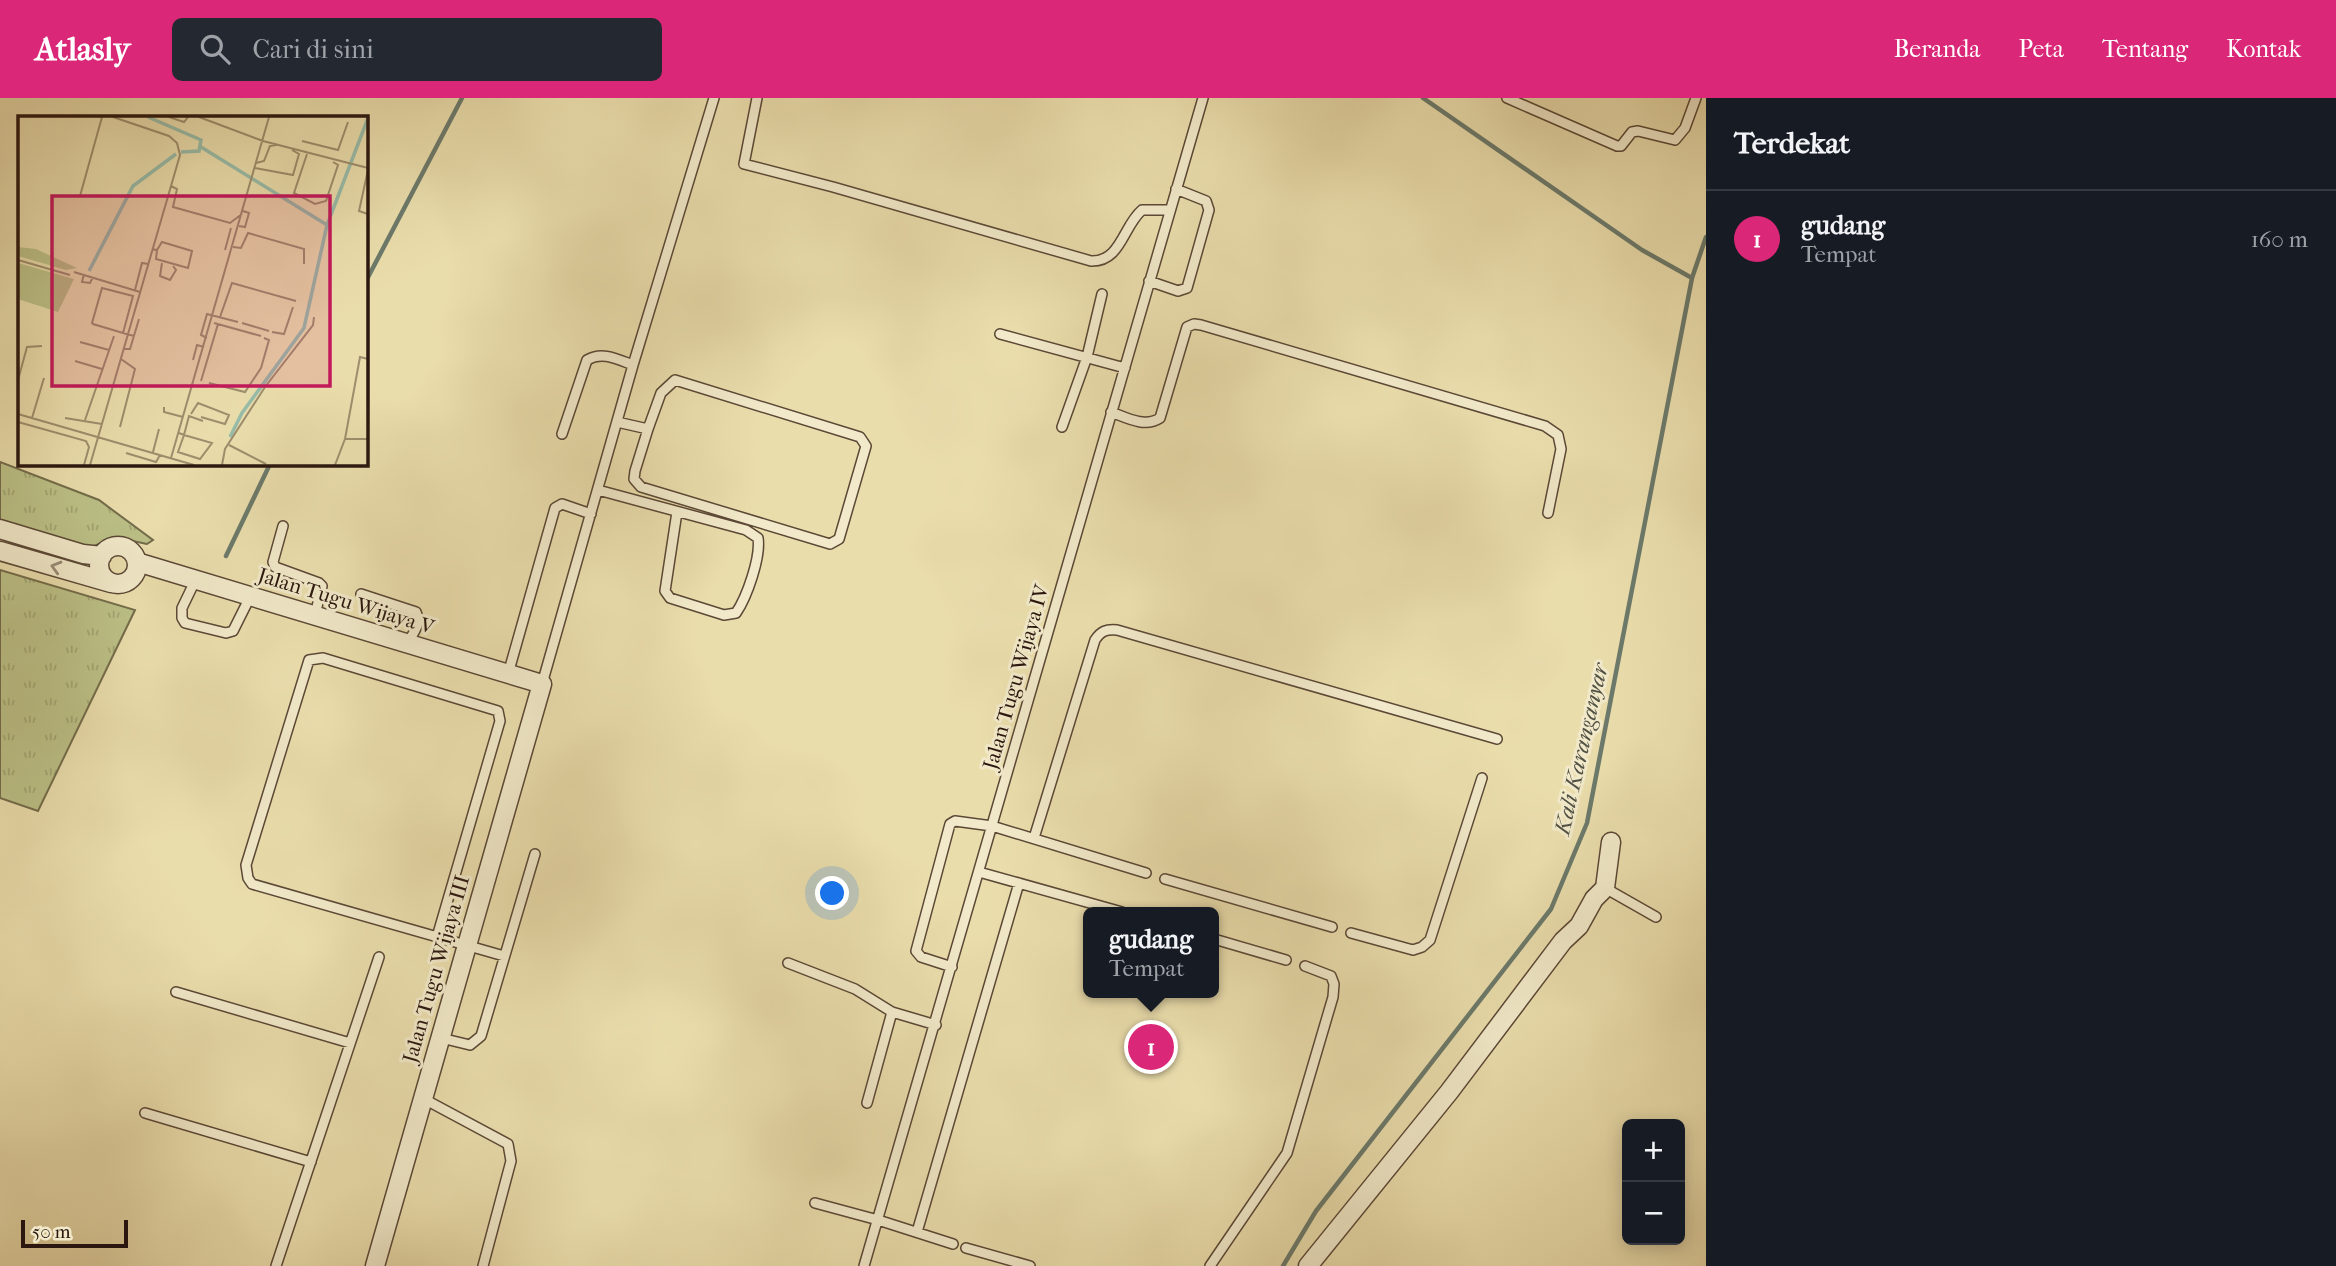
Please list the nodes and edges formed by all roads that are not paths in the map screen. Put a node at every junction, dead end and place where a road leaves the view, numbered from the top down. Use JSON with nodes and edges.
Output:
{"nodes":[{"id":1,"x":714,"y":98,"type":"edge"},
{"id":2,"x":757,"y":98,"type":"edge"},
{"id":3,"x":1203,"y":98,"type":"edge"},
{"id":4,"x":1507,"y":98,"type":"edge"},
{"id":5,"x":1696,"y":98,"type":"edge"},
{"id":6,"x":1176,"y":189,"type":"junction"},
{"id":7,"x":1169,"y":210,"type":"junction"},
{"id":8,"x":1149,"y":281,"type":"junction"},
{"id":9,"x":1102,"y":294,"type":"dead end"},
{"id":10,"x":1000,"y":334,"type":"dead end"},
{"id":11,"x":1087,"y":357,"type":"junction"},
{"id":12,"x":633,"y":365,"type":"junction"},
{"id":13,"x":1125,"y":368,"type":"junction"},
{"id":14,"x":1111,"y":412,"type":"junction"},
{"id":15,"x":617,"y":422,"type":"junction"},
{"id":16,"x":1062,"y":427,"type":"dead end"},
{"id":17,"x":648,"y":429,"type":"junction"},
{"id":18,"x":562,"y":434,"type":"dead end"},
{"id":19,"x":598,"y":490,"type":"junction"},
{"id":20,"x":677,"y":512,"type":"junction"},
{"id":21,"x":1548,"y":513,"type":"dead end"},
{"id":22,"x":591,"y":514,"type":"junction"},
{"id":23,"x":283,"y":526,"type":"dead end"},
{"id":24,"x":0,"y":530,"type":"edge"},
{"id":25,"x":0,"y":551,"type":"edge"},
{"id":26,"x":102,"y":556,"type":"junction"},
{"id":27,"x":136,"y":562,"type":"junction"},
{"id":28,"x":196,"y":579,"type":"junction"},
{"id":29,"x":111,"y":583,"type":"junction"},
{"id":30,"x":361,"y":594,"type":"dead end"},
{"id":31,"x":250,"y":597,"type":"junction"},
{"id":32,"x":315,"y":615,"type":"junction"},
{"id":33,"x":407,"y":643,"type":"junction"},
{"id":34,"x":508,"y":674,"type":"junction"},
{"id":35,"x":542,"y":684,"type":"junction"},
{"id":36,"x":1497,"y":739,"type":"dead end"},
{"id":37,"x":1482,"y":778,"type":"dead end"},
{"id":38,"x":992,"y":825,"type":"junction"},
{"id":39,"x":1034,"y":838,"type":"junction"},
{"id":40,"x":1611,"y":842,"type":"dead end"},
{"id":41,"x":534,"y":854,"type":"dead end"},
{"id":42,"x":979,"y":872,"type":"junction"},
{"id":43,"x":1146,"y":873,"type":"dead end"},
{"id":44,"x":1165,"y":879,"type":"dead end"},
{"id":45,"x":1019,"y":883,"type":"junction"},
{"id":46,"x":1605,"y":888,"type":"junction"},
{"id":47,"x":1104,"y":907,"type":"edge"},
{"id":48,"x":1656,"y":916,"type":"dead end"},
{"id":49,"x":1332,"y":927,"type":"dead end"},
{"id":50,"x":1351,"y":933,"type":"dead end"},
{"id":51,"x":437,"y":937,"type":"junction"},
{"id":52,"x":1219,"y":940,"type":"edge"},
{"id":53,"x":467,"y":945,"type":"junction"},
{"id":54,"x":504,"y":956,"type":"junction"},
{"id":55,"x":379,"y":957,"type":"dead end"},
{"id":56,"x":1286,"y":960,"type":"dead end"},
{"id":57,"x":788,"y":963,"type":"dead end"},
{"id":58,"x":952,"y":967,"type":"junction"},
{"id":59,"x":1305,"y":967,"type":"dead end"},
{"id":60,"x":176,"y":992,"type":"dead end"},
{"id":61,"x":892,"y":1012,"type":"junction"},
{"id":62,"x":936,"y":1025,"type":"junction"},
{"id":63,"x":441,"y":1038,"type":"junction"},
{"id":64,"x":351,"y":1043,"type":"junction"},
{"id":65,"x":424,"y":1099,"type":"junction"},
{"id":66,"x":867,"y":1103,"type":"dead end"},
{"id":67,"x":145,"y":1113,"type":"dead end"},
{"id":68,"x":311,"y":1161,"type":"junction"},
{"id":69,"x":815,"y":1203,"type":"dead end"},
{"id":70,"x":878,"y":1220,"type":"junction"},
{"id":71,"x":916,"y":1232,"type":"junction"},
{"id":72,"x":953,"y":1244,"type":"dead end"},
{"id":73,"x":966,"y":1248,"type":"dead end"},
{"id":74,"x":1311,"y":1263,"type":"edge"},
{"id":75,"x":276,"y":1266,"type":"edge"},
{"id":76,"x":375,"y":1266,"type":"edge"},
{"id":77,"x":483,"y":1266,"type":"edge"},
{"id":78,"x":864,"y":1266,"type":"edge"},
{"id":79,"x":1030,"y":1266,"type":"edge"},
{"id":80,"x":1210,"y":1266,"type":"edge"}],
"edges":[{"from":1,"to":12,"type":"lane"},
{"from":2,"to":7,"type":"lane"},
{"from":3,"to":6,"type":"lane","name":"Jalan Tugu Wijaya IV"},
{"from":4,"to":5,"type":"lane"},
{"from":6,"to":7,"type":"lane","name":"Jalan Tugu Wijaya IV"},
{"from":6,"to":8,"type":"lane"},
{"from":7,"to":8,"type":"lane","name":"Jalan Tugu Wijaya IV"},
{"from":8,"to":13,"type":"lane","name":"Jalan Tugu Wijaya IV"},
{"from":9,"to":11,"type":"lane"},
{"from":10,"to":11,"type":"lane"},
{"from":11,"to":13,"type":"lane"},
{"from":11,"to":16,"type":"lane"},
{"from":12,"to":15,"type":"lane"},
{"from":12,"to":18,"type":"lane"},
{"from":13,"to":14,"type":"lane","name":"Jalan Tugu Wijaya IV"},
{"from":14,"to":21,"type":"lane"},
{"from":14,"to":38,"type":"lane","name":"Jalan Tugu Wijaya IV"},
{"from":15,"to":17,"type":"lane"},
{"from":15,"to":19,"type":"lane"},
{"from":17,"to":17,"type":"lane"},
{"from":19,"to":20,"type":"lane"},
{"from":19,"to":22,"type":"lane"},
{"from":20,"to":20,"type":"lane"},
{"from":22,"to":34,"type":"lane"},
{"from":22,"to":35,"type":"lane"},
{"from":23,"to":32,"type":"lane"},
{"from":24,"to":26,"type":"street"},
{"from":29,"to":25,"type":"street","one_way":true},
{"from":26,"to":27,"type":"street"},
{"from":26,"to":29,"type":"street"},
{"from":27,"to":28,"type":"street","name":"Jalan Tugu Wijaya V"},
{"from":27,"to":29,"type":"street"},
{"from":28,"to":31,"type":"street","name":"Jalan Tugu Wijaya V"},
{"from":28,"to":31,"type":"lane"},
{"from":30,"to":33,"type":"lane"},
{"from":31,"to":32,"type":"street","name":"Jalan Tugu Wijaya V"},
{"from":32,"to":33,"type":"street","name":"Jalan Tugu Wijaya V"},
{"from":33,"to":34,"type":"street","name":"Jalan Tugu Wijaya V"},
{"from":34,"to":35,"type":"street","name":"Jalan Tugu Wijaya V"},
{"from":35,"to":53,"type":"street","name":"Jalan Tugu Wijaya III"},
{"from":36,"to":39,"type":"lane"},
{"from":37,"to":50,"type":"lane"},
{"from":38,"to":39,"type":"lane"},
{"from":38,"to":42,"type":"lane","name":"Jalan Tugu Wijaya IV"},
{"from":38,"to":58,"type":"lane"},
{"from":39,"to":43,"type":"lane"},
{"from":40,"to":46,"type":"street"},
{"from":41,"to":54,"type":"lane"},
{"from":42,"to":45,"type":"lane"},
{"from":42,"to":58,"type":"lane","name":"Jalan Tugu Wijaya IV"},
{"from":44,"to":49,"type":"lane"},
{"from":45,"to":47,"type":"lane"},
{"from":45,"to":71,"type":"lane"},
{"from":46,"to":48,"type":"lane"},
{"from":46,"to":74,"type":"street"},
{"from":51,"to":51,"type":"lane"},
{"from":51,"to":53,"type":"lane"},
{"from":52,"to":56,"type":"lane"},
{"from":53,"to":54,"type":"lane"},
{"from":53,"to":63,"type":"street","name":"Jalan Tugu Wijaya III"},
{"from":54,"to":63,"type":"lane"},
{"from":55,"to":64,"type":"lane"},
{"from":57,"to":61,"type":"lane"},
{"from":58,"to":62,"type":"lane","name":"Jalan Tugu Wijaya IV"},
{"from":59,"to":80,"type":"lane"},
{"from":60,"to":64,"type":"lane"},
{"from":61,"to":62,"type":"lane"},
{"from":61,"to":66,"type":"lane"},
{"from":62,"to":70,"type":"lane","name":"Jalan Tugu Wijaya IV"},
{"from":63,"to":65,"type":"street","name":"Jalan Tugu Wijaya III"},
{"from":64,"to":68,"type":"lane"},
{"from":65,"to":76,"type":"street","name":"Jalan Tugu Wijaya III"},
{"from":65,"to":77,"type":"lane"},
{"from":67,"to":68,"type":"lane"},
{"from":68,"to":75,"type":"lane"},
{"from":69,"to":70,"type":"lane"},
{"from":70,"to":71,"type":"lane"},
{"from":70,"to":78,"type":"lane","name":"Jalan Tugu Wijaya IV"},
{"from":71,"to":72,"type":"lane"},
{"from":73,"to":79,"type":"lane"}]}
